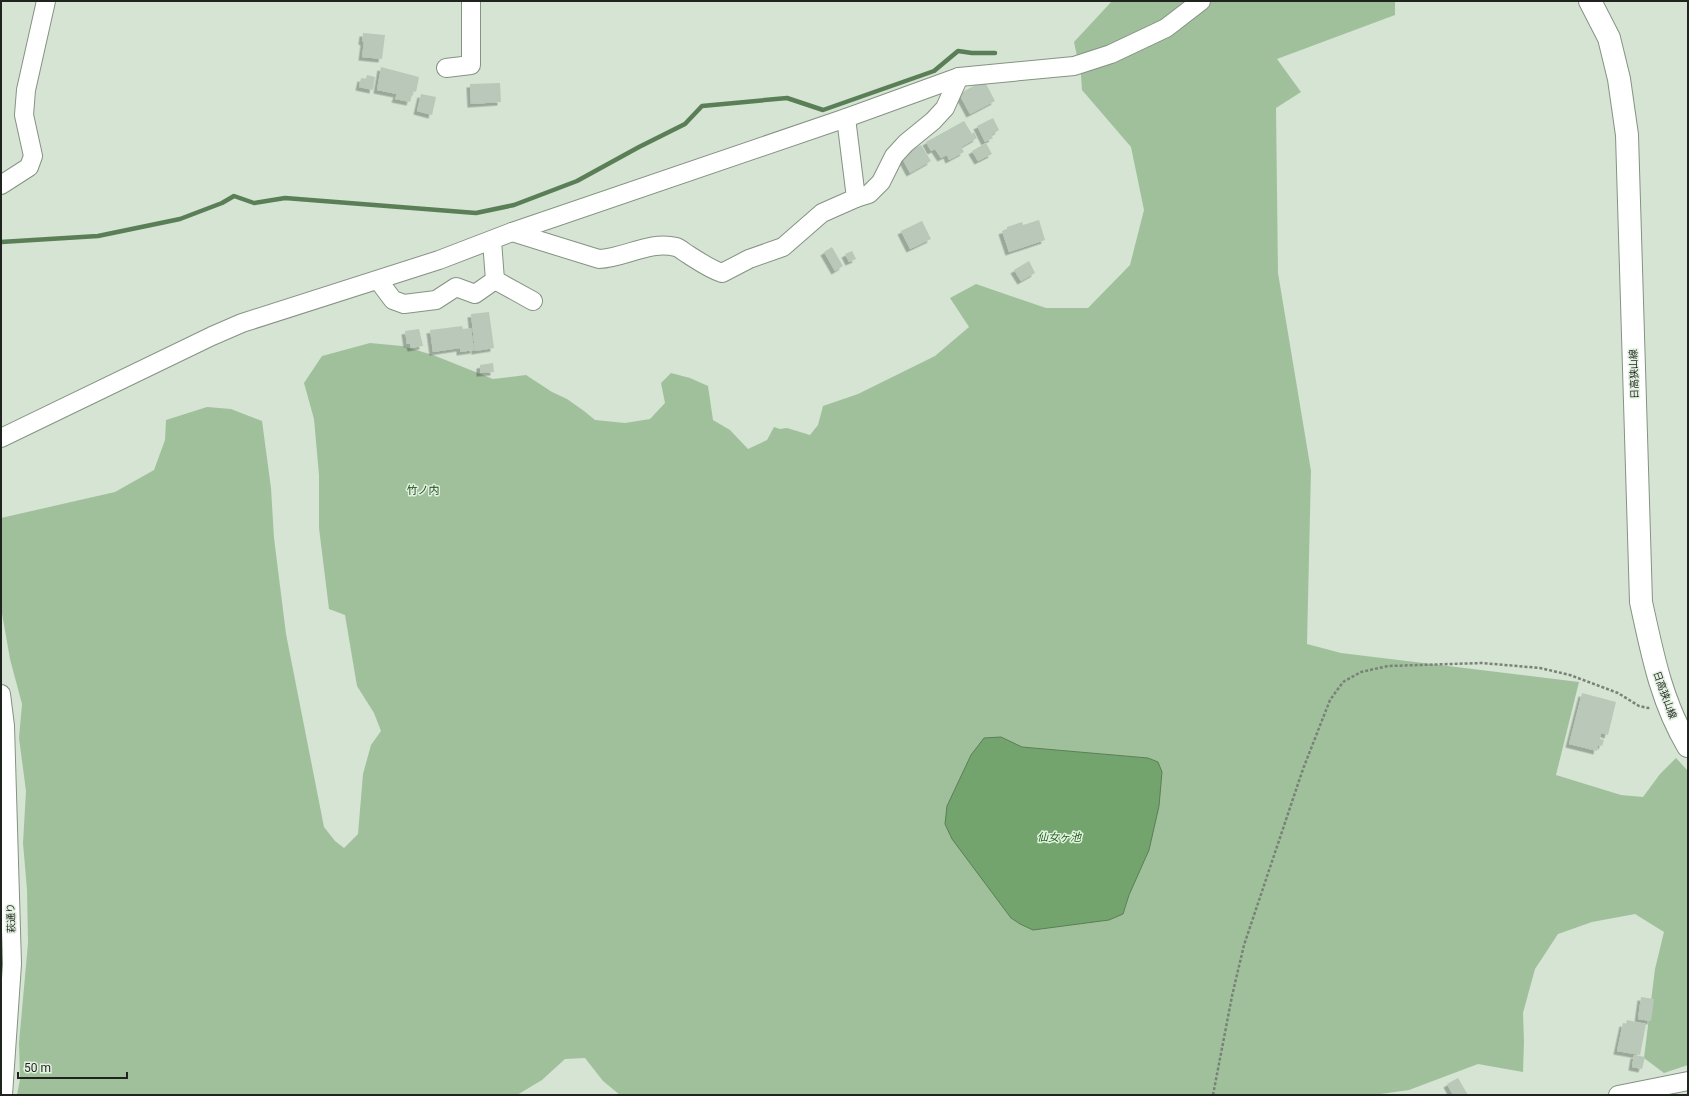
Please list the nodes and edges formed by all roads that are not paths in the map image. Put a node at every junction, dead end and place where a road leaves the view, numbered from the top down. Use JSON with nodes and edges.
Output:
{"nodes":[{"id":1,"x":46,"y":1,"type":"edge"},
{"id":2,"x":471,"y":1,"type":"edge"},
{"id":3,"x":1201,"y":1,"type":"edge"},
{"id":4,"x":1590,"y":1,"type":"edge"},
{"id":5,"x":446,"y":68,"type":"dead end"},
{"id":6,"x":959,"y":77,"type":"junction"},
{"id":7,"x":846,"y":118,"type":"junction"},
{"id":8,"x":1,"y":185,"type":"edge"},
{"id":9,"x":862,"y":196,"type":"junction"},
{"id":10,"x":512,"y":232,"type":"junction"},
{"id":11,"x":492,"y":241,"type":"junction"},
{"id":12,"x":378,"y":280,"type":"junction"},
{"id":13,"x":495,"y":280,"type":"junction"},
{"id":14,"x":533,"y":301,"type":"dead end"},
{"id":15,"x":1,"y":438,"type":"edge"},
{"id":16,"x":1,"y":694,"type":"edge"},
{"id":17,"x":1688,"y":746,"type":"edge"},
{"id":18,"x":1688,"y":1081,"type":"edge"},
{"id":19,"x":3,"y":1095,"type":"edge"},
{"id":20,"x":1618,"y":1095,"type":"edge"}],
"edges":[{"from":1,"to":8,"type":"street"},
{"from":2,"to":5,"type":"street"},
{"from":3,"to":6,"type":"street"},
{"from":4,"to":17,"type":"main road","name":"日高狭山線"},
{"from":6,"to":7,"type":"street"},
{"from":6,"to":9,"type":"street"},
{"from":7,"to":9,"type":"street"},
{"from":7,"to":10,"type":"street"},
{"from":9,"to":10,"type":"street"},
{"from":10,"to":11,"type":"street"},
{"from":11,"to":12,"type":"street"},
{"from":11,"to":13,"type":"street"},
{"from":12,"to":13,"type":"street"},
{"from":12,"to":15,"type":"street"},
{"from":13,"to":14,"type":"street"},
{"from":16,"to":19,"type":"street","name":"萩通り"},
{"from":18,"to":20,"type":"street"}]}
